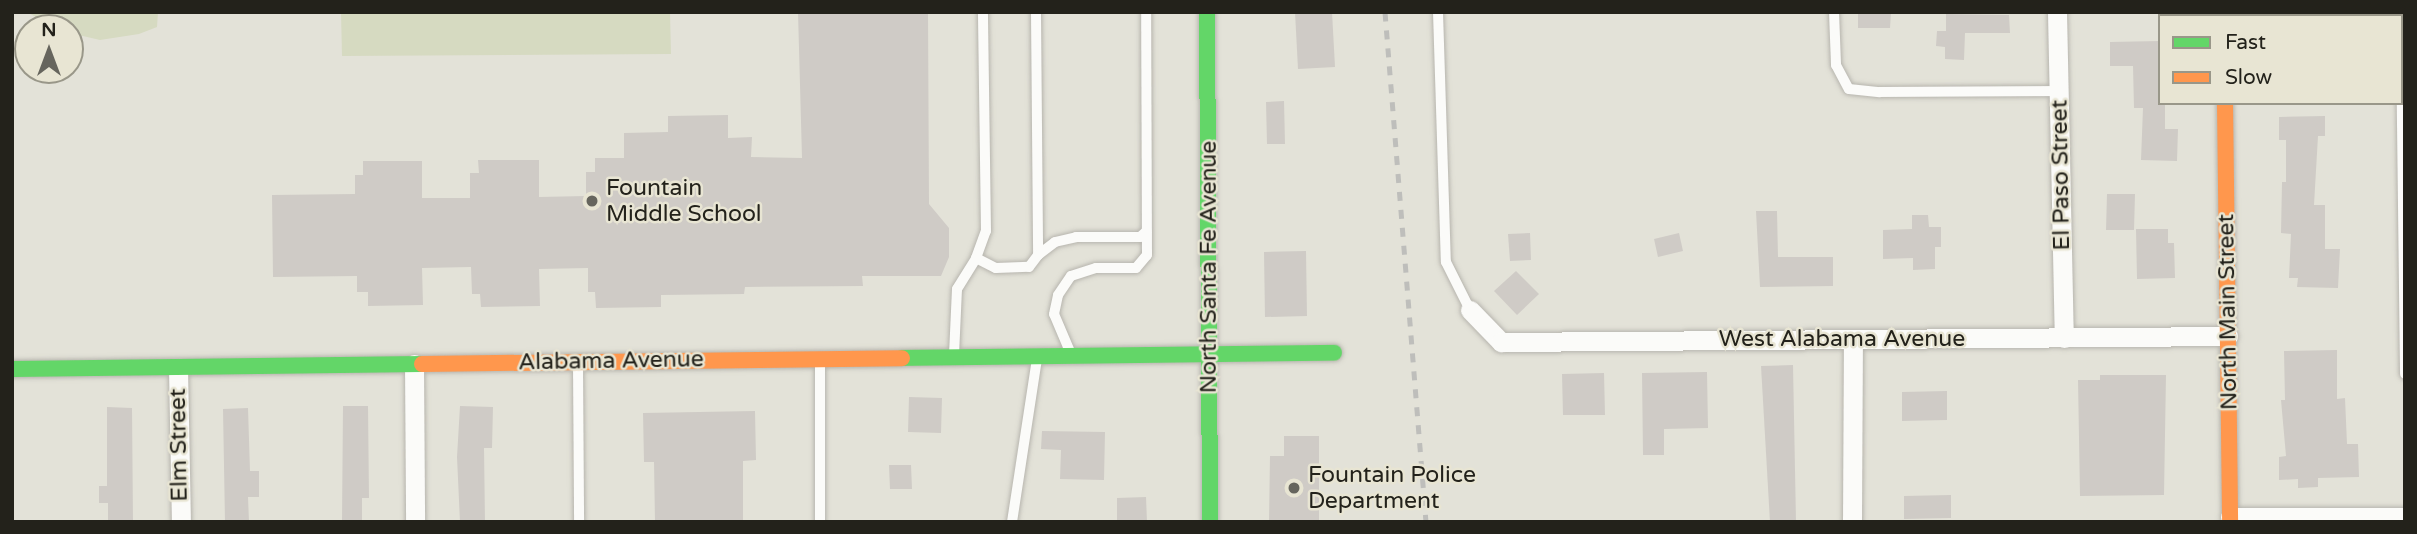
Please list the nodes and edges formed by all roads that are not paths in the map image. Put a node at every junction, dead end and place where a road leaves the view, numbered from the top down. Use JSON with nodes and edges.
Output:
{"nodes":[{"id":1,"x":983,"y":12,"type":"edge"},
{"id":2,"x":1036,"y":12,"type":"edge"},
{"id":3,"x":1146,"y":12,"type":"edge"},
{"id":4,"x":1207,"y":12,"type":"edge"},
{"id":5,"x":1438,"y":12,"type":"edge"},
{"id":6,"x":1833,"y":12,"type":"edge"},
{"id":7,"x":2057,"y":12,"type":"edge"},
{"id":8,"x":2059,"y":91,"type":"junction"},
{"id":9,"x":2225,"y":105,"type":"edge"},
{"id":10,"x":2402,"y":105,"type":"edge"},
{"id":11,"x":1147,"y":231,"type":"junction"},
{"id":12,"x":1038,"y":255,"type":"junction"},
{"id":13,"x":976,"y":258,"type":"junction"},
{"id":14,"x":1470,"y":310,"type":"joint"},
{"id":15,"x":2228,"y":336,"type":"junction"},
{"id":16,"x":2064,"y":338,"type":"junction"},
{"id":17,"x":1853,"y":339,"type":"junction"},
{"id":18,"x":1334,"y":353,"type":"dead end"},
{"id":19,"x":1210,"y":356,"type":"junction"},
{"id":20,"x":1037,"y":357,"type":"junction"},
{"id":21,"x":1072,"y":357,"type":"junction"},
{"id":22,"x":953,"y":358,"type":"junction"},
{"id":23,"x":820,"y":359,"type":"junction"},
{"id":24,"x":578,"y":362,"type":"junction"},
{"id":25,"x":414,"y":363,"type":"junction"},
{"id":26,"x":178,"y":368,"type":"junction"},
{"id":27,"x":12,"y":369,"type":"edge"},
{"id":28,"x":2405,"y":374,"type":"edge"},
{"id":29,"x":2405,"y":517,"type":"edge"},
{"id":30,"x":2230,"y":519,"type":"edge"},
{"id":31,"x":181,"y":522,"type":"edge"},
{"id":32,"x":415,"y":522,"type":"edge"},
{"id":33,"x":579,"y":522,"type":"edge"},
{"id":34,"x":820,"y":522,"type":"edge"},
{"id":35,"x":1012,"y":522,"type":"edge"},
{"id":36,"x":1210,"y":522,"type":"edge"},
{"id":37,"x":1853,"y":522,"type":"edge"}],
"edges":[{"from":1,"to":13,"type":"lane"},
{"from":2,"to":12,"type":"lane"},
{"from":3,"to":11,"type":"lane"},
{"from":4,"to":19,"type":"street","name":"North Santa Fe Avenue"},
{"from":5,"to":14,"type":"lane"},
{"from":6,"to":8,"type":"lane"},
{"from":7,"to":8,"type":"street","name":"El Paso Street"},
{"from":8,"to":16,"type":"street","name":"El Paso Street"},
{"from":9,"to":15,"type":"street","name":"North Main Street"},
{"from":10,"to":28,"type":"lane"},
{"from":11,"to":12,"type":"lane"},
{"from":11,"to":21,"type":"lane"},
{"from":12,"to":13,"type":"lane"},
{"from":13,"to":22,"type":"lane"},
{"from":14,"to":17,"type":"street","name":"West Alabama Avenue"},
{"from":15,"to":16,"type":"street","name":"West Alabama Avenue"},
{"from":15,"to":30,"type":"street","name":"North Main Street"},
{"from":16,"to":17,"type":"street","name":"West Alabama Avenue"},
{"from":17,"to":37,"type":"street"},
{"from":18,"to":19,"type":"street","name":"Alabama Avenue"},
{"from":19,"to":21,"type":"street","name":"Alabama Avenue"},
{"from":19,"to":36,"type":"street","name":"North Santa Fe Avenue"},
{"from":20,"to":21,"type":"street","name":"Alabama Avenue"},
{"from":20,"to":22,"type":"street","name":"Alabama Avenue"},
{"from":20,"to":35,"type":"lane"},
{"from":22,"to":23,"type":"street","name":"Alabama Avenue"},
{"from":23,"to":24,"type":"street","name":"Alabama Avenue"},
{"from":23,"to":34,"type":"lane"},
{"from":24,"to":25,"type":"street","name":"Alabama Avenue"},
{"from":24,"to":33,"type":"lane"},
{"from":25,"to":26,"type":"street","name":"Alabama Avenue"},
{"from":25,"to":32,"type":"street"},
{"from":26,"to":27,"type":"street","name":"Alabama Avenue"},
{"from":26,"to":31,"type":"street","name":"Elm Street"},
{"from":29,"to":30,"type":"street"}]}
